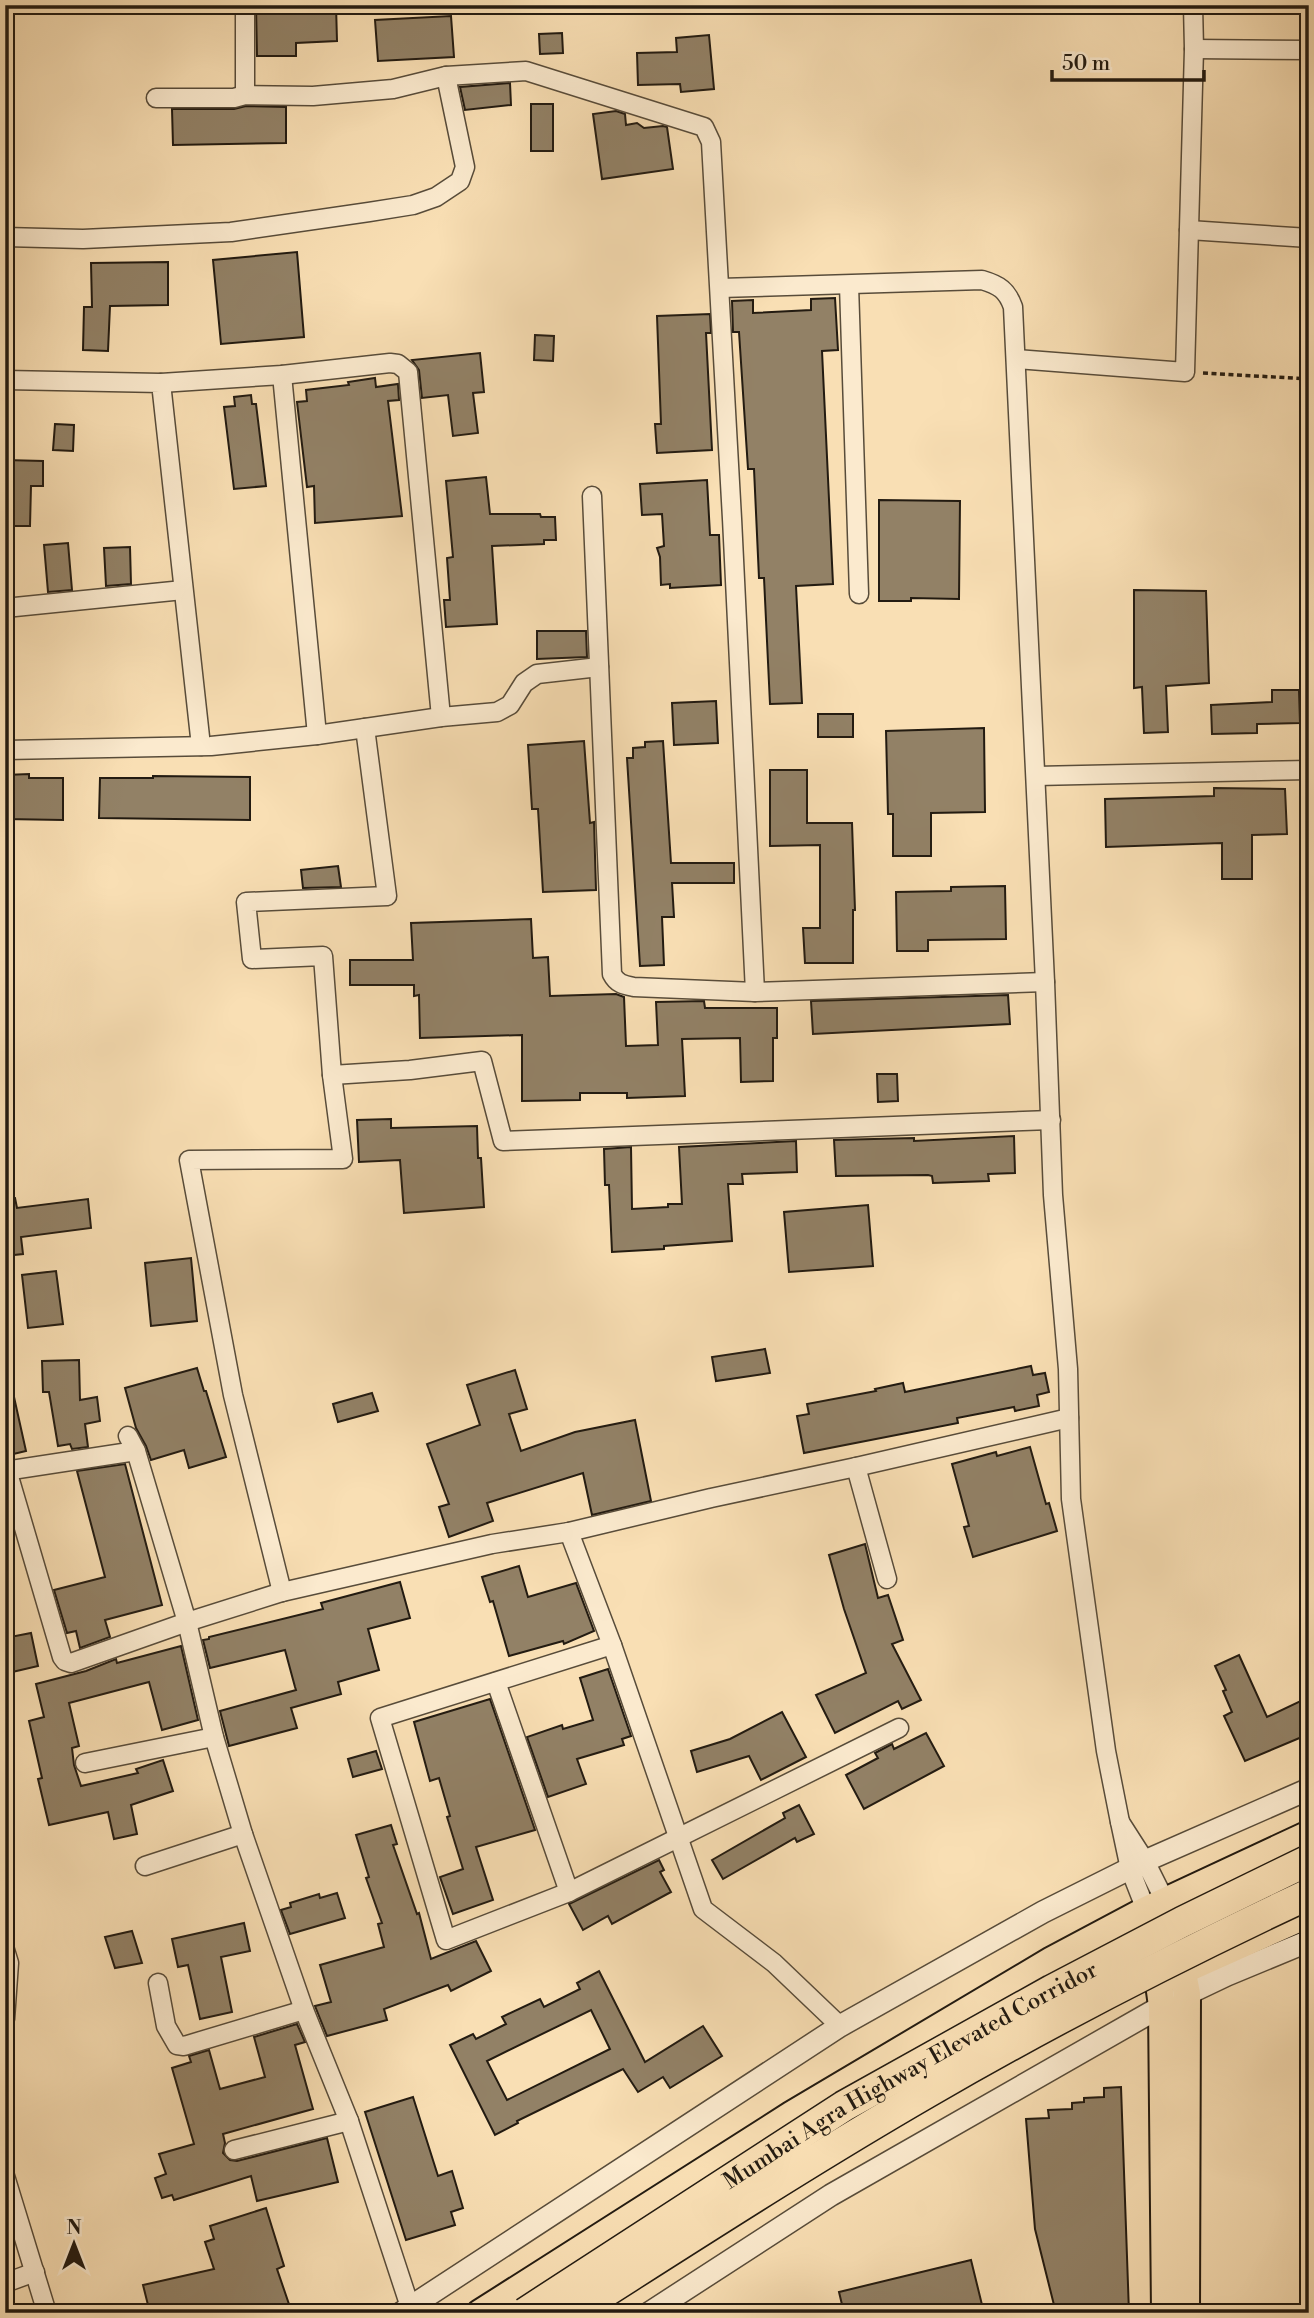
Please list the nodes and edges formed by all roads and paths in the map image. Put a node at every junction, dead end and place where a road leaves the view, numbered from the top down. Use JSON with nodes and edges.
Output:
{"nodes":[{"id":1,"x":245,"y":5,"type":"edge"},
{"id":2,"x":1193,"y":5,"type":"edge"},
{"id":3,"x":1194,"y":49,"type":"junction"},
{"id":4,"x":1309,"y":50,"type":"edge"},
{"id":5,"x":446,"y":76,"type":"junction"},
{"id":6,"x":245,"y":95,"type":"junction"},
{"id":7,"x":156,"y":98,"type":"dead end"},
{"id":8,"x":1189,"y":230,"type":"junction"},
{"id":9,"x":5,"y":237,"type":"edge"},
{"id":10,"x":1309,"y":238,"type":"edge"},
{"id":11,"x":849,"y":285,"type":"junction"},
{"id":12,"x":720,"y":288,"type":"junction"},
{"id":13,"x":1016,"y":359,"type":"junction"},
{"id":14,"x":1185,"y":372,"type":"junction"},
{"id":15,"x":282,"y":375,"type":"junction"},
{"id":16,"x":1309,"y":379,"type":"edge"},
{"id":17,"x":5,"y":380,"type":"edge"},
{"id":18,"x":161,"y":383,"type":"junction"},
{"id":19,"x":592,"y":496,"type":"dead end"},
{"id":20,"x":183,"y":590,"type":"junction"},
{"id":21,"x":859,"y":594,"type":"dead end"},
{"id":22,"x":5,"y":608,"type":"edge"},
{"id":23,"x":599,"y":667,"type":"junction"},
{"id":24,"x":441,"y":717,"type":"junction"},
{"id":25,"x":365,"y":728,"type":"junction"},
{"id":26,"x":317,"y":735,"type":"junction"},
{"id":27,"x":201,"y":746,"type":"junction"},
{"id":28,"x":5,"y":750,"type":"edge"},
{"id":29,"x":1309,"y":770,"type":"edge"},
{"id":30,"x":1036,"y":776,"type":"junction"},
{"id":31,"x":1045,"y":982,"type":"junction"},
{"id":32,"x":755,"y":992,"type":"junction"},
{"id":33,"x":332,"y":1075,"type":"junction"},
{"id":34,"x":1051,"y":1120,"type":"junction"},
{"id":35,"x":1069,"y":1418,"type":"junction"},
{"id":36,"x":856,"y":1467,"type":"junction"},
{"id":37,"x":6,"y":1471,"type":"edge"},
{"id":38,"x":569,"y":1532,"type":"junction"},
{"id":39,"x":887,"y":1579,"type":"dead end"},
{"id":40,"x":282,"y":1592,"type":"junction"},
{"id":41,"x":187,"y":1622,"type":"junction"},
{"id":42,"x":612,"y":1645,"type":"junction"},
{"id":43,"x":496,"y":1682,"type":"junction"},
{"id":44,"x":899,"y":1728,"type":"dead end"},
{"id":45,"x":215,"y":1737,"type":"junction"},
{"id":46,"x":85,"y":1763,"type":"dead end"},
{"id":47,"x":1309,"y":1789,"type":"edge"},
{"id":48,"x":1309,"y":1833,"type":"edge"},
{"id":49,"x":243,"y":1834,"type":"junction"},
{"id":50,"x":678,"y":1837,"type":"junction"},
{"id":51,"x":1309,"y":1860,"type":"edge"},
{"id":52,"x":1137,"y":1865,"type":"junction"},
{"id":53,"x":145,"y":1866,"type":"dead end"},
{"id":54,"x":569,"y":1892,"type":"junction"},
{"id":55,"x":1309,"y":1894,"type":"edge"},
{"id":56,"x":1155,"y":1905,"type":"junction"},
{"id":57,"x":1309,"y":1914,"type":"edge"},
{"id":58,"x":1309,"y":1941,"type":"edge"},
{"id":59,"x":5,"y":1950,"type":"edge"},
{"id":60,"x":158,"y":1983,"type":"dead end"},
{"id":61,"x":1173,"y":1988,"type":"junction"},
{"id":62,"x":303,"y":2010,"type":"junction"},
{"id":63,"x":5,"y":2019,"type":"edge"},
{"id":64,"x":840,"y":2026,"type":"junction"},
{"id":65,"x":349,"y":2121,"type":"junction"},
{"id":66,"x":234,"y":2150,"type":"dead end"},
{"id":67,"x":5,"y":2176,"type":"edge"},
{"id":68,"x":35,"y":2272,"type":"junction"},
{"id":69,"x":5,"y":2283,"type":"edge"},
{"id":70,"x":406,"y":2310,"type":"edge"},
{"id":71,"x":47,"y":2313,"type":"edge"},
{"id":72,"x":480,"y":2313,"type":"edge"},
{"id":73,"x":525,"y":2313,"type":"edge"},
{"id":74,"x":572,"y":2313,"type":"edge"},
{"id":75,"x":597,"y":2313,"type":"edge"},
{"id":76,"x":649,"y":2313,"type":"edge"},
{"id":77,"x":1165,"y":2313,"type":"edge"},
{"id":78,"x":1186,"y":2313,"type":"edge"}],
"edges":[{"from":1,"to":6,"type":"street"},
{"from":2,"to":3,"type":"street"},
{"from":3,"to":4,"type":"street"},
{"from":3,"to":8,"type":"street"},
{"from":5,"to":6,"type":"street"},
{"from":5,"to":9,"type":"street"},
{"from":5,"to":12,"type":"street"},
{"from":6,"to":7,"type":"street"},
{"from":8,"to":10,"type":"street"},
{"from":8,"to":14,"type":"street"},
{"from":11,"to":12,"type":"street"},
{"from":11,"to":13,"type":"street"},
{"from":11,"to":21,"type":"street"},
{"from":12,"to":32,"type":"street"},
{"from":13,"to":14,"type":"street"},
{"from":13,"to":30,"type":"street"},
{"from":14,"to":16,"type":"path"},
{"from":15,"to":18,"type":"street"},
{"from":15,"to":24,"type":"street"},
{"from":15,"to":26,"type":"street"},
{"from":17,"to":18,"type":"street"},
{"from":18,"to":20,"type":"street"},
{"from":19,"to":23,"type":"street"},
{"from":20,"to":22,"type":"street"},
{"from":20,"to":27,"type":"street"},
{"from":23,"to":24,"type":"street"},
{"from":23,"to":32,"type":"street"},
{"from":24,"to":25,"type":"street"},
{"from":25,"to":26,"type":"street"},
{"from":25,"to":33,"type":"street"},
{"from":26,"to":27,"type":"street"},
{"from":27,"to":28,"type":"street"},
{"from":29,"to":30,"type":"street"},
{"from":30,"to":31,"type":"street"},
{"from":31,"to":32,"type":"street"},
{"from":31,"to":34,"type":"street"},
{"from":33,"to":34,"type":"street"},
{"from":33,"to":40,"type":"street"},
{"from":34,"to":35,"type":"street"},
{"from":35,"to":36,"type":"street"},
{"from":35,"to":52,"type":"street"},
{"from":36,"to":38,"type":"street"},
{"from":36,"to":39,"type":"street"},
{"from":37,"to":41,"type":"street"},
{"from":37,"to":41,"type":"street"},
{"from":38,"to":40,"type":"street"},
{"from":38,"to":42,"type":"street"},
{"from":40,"to":41,"type":"street"},
{"from":41,"to":45,"type":"street"},
{"from":42,"to":43,"type":"street"},
{"from":42,"to":50,"type":"street"},
{"from":43,"to":54,"type":"street"},
{"from":43,"to":54,"type":"street"},
{"from":44,"to":50,"type":"street"},
{"from":45,"to":46,"type":"street"},
{"from":45,"to":49,"type":"street"},
{"from":47,"to":52,"type":"street"},
{"from":48,"to":56,"type":"main road"},
{"from":49,"to":53,"type":"street"},
{"from":49,"to":62,"type":"street"},
{"from":50,"to":54,"type":"street"},
{"from":50,"to":64,"type":"street"},
{"from":51,"to":73,"type":"highway","name":"Mumbai Agra Highway Elevated Corridor","bridge":true},
{"from":52,"to":56,"type":"street"},
{"from":52,"to":64,"type":"street"},
{"from":55,"to":74,"type":"highway","name":"Mumbai Agra Highway Elevated Corridor","bridge":true},
{"from":56,"to":61,"type":"main road"},
{"from":56,"to":72,"type":"main road"},
{"from":57,"to":61,"type":"main road"},
{"from":58,"to":61,"type":"street"},
{"from":59,"to":63,"type":"street"},
{"from":60,"to":62,"type":"street"},
{"from":61,"to":75,"type":"main road"},
{"from":61,"to":76,"type":"street"},
{"from":61,"to":77,"type":"main road"},
{"from":61,"to":78,"type":"main road"},
{"from":62,"to":65,"type":"street"},
{"from":64,"to":70,"type":"street"},
{"from":65,"to":66,"type":"street"},
{"from":65,"to":70,"type":"street"},
{"from":67,"to":68,"type":"street"},
{"from":68,"to":69,"type":"street"},
{"from":68,"to":71,"type":"street"}]}
